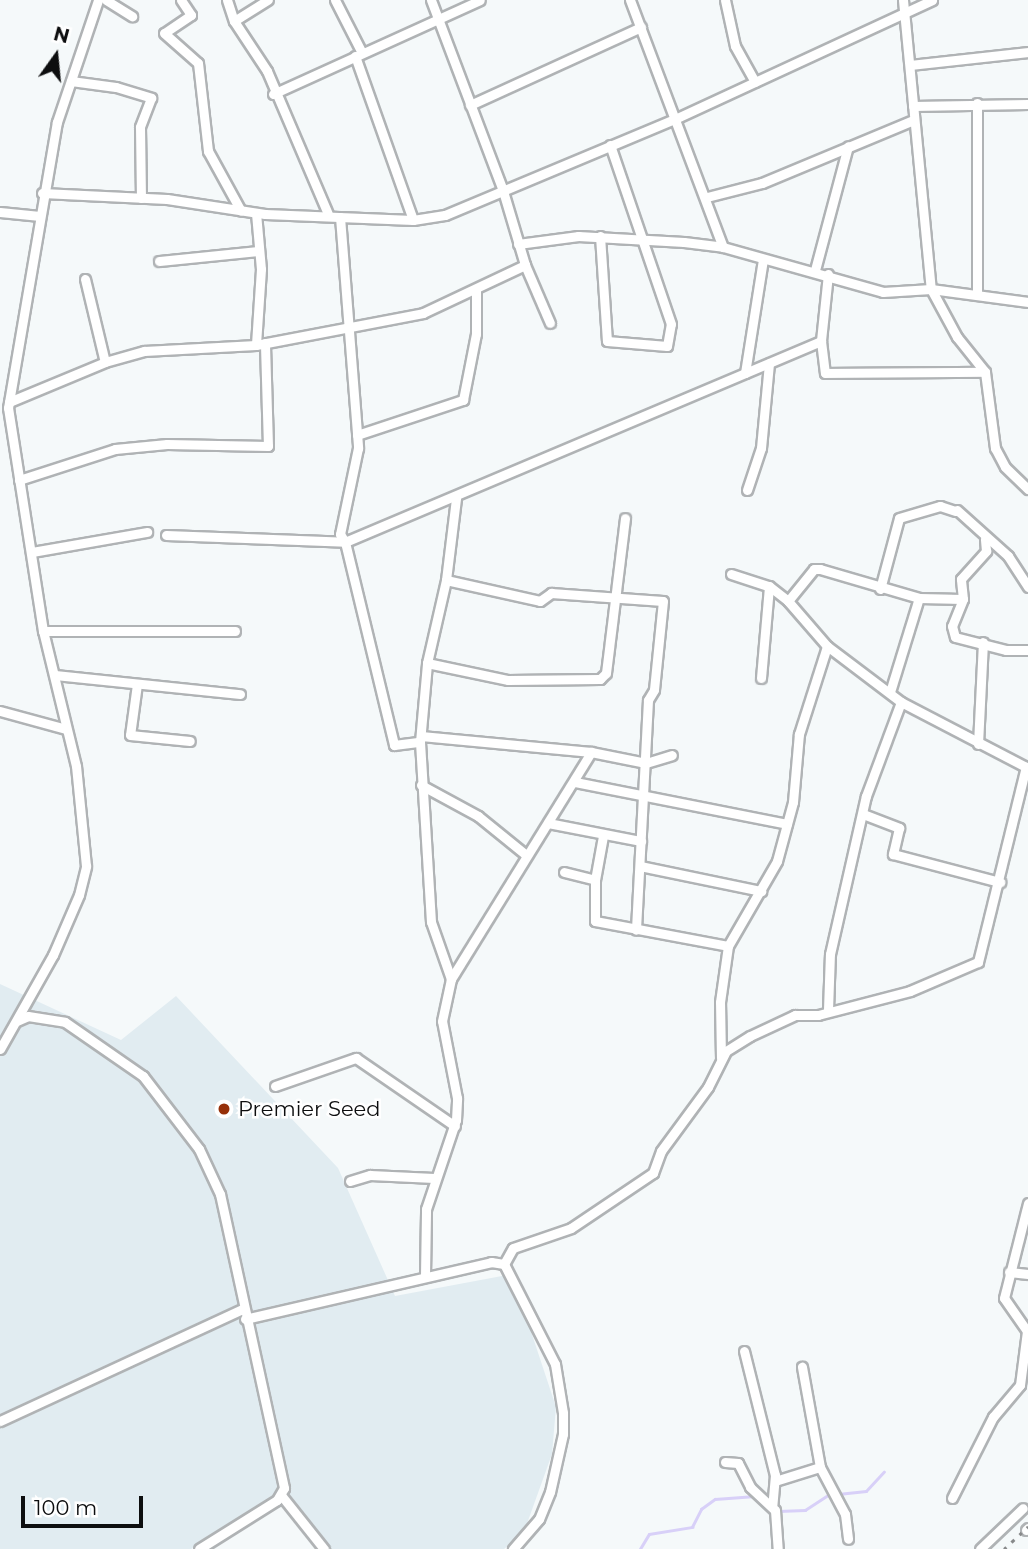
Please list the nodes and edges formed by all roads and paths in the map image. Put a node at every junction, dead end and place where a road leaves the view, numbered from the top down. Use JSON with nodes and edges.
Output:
{"nodes":[{"id":1,"x":98,"y":0,"type":"edge"},
{"id":2,"x":106,"y":0,"type":"edge"},
{"id":3,"x":181,"y":0,"type":"edge"},
{"id":4,"x":227,"y":0,"type":"edge"},
{"id":5,"x":268,"y":0,"type":"edge"},
{"id":6,"x":335,"y":0,"type":"edge"},
{"id":7,"x":431,"y":0,"type":"edge"},
{"id":8,"x":480,"y":0,"type":"edge"},
{"id":9,"x":630,"y":0,"type":"edge"},
{"id":10,"x":724,"y":0,"type":"edge"},
{"id":11,"x":904,"y":0,"type":"edge"},
{"id":12,"x":932,"y":0,"type":"edge"},
{"id":13,"x":905,"y":13,"type":"junction"},
{"id":14,"x":132,"y":16,"type":"dead end"},
{"id":15,"x":438,"y":19,"type":"junction"},
{"id":16,"x":234,"y":21,"type":"junction"},
{"id":17,"x":641,"y":27,"type":"junction"},
{"id":18,"x":1028,"y":52,"type":"edge"},
{"id":19,"x":359,"y":55,"type":"junction"},
{"id":20,"x":910,"y":65,"type":"junction"},
{"id":21,"x":71,"y":81,"type":"junction"},
{"id":22,"x":755,"y":82,"type":"junction"},
{"id":23,"x":274,"y":94,"type":"junction"},
{"id":24,"x":977,"y":103,"type":"junction"},
{"id":25,"x":1028,"y":104,"type":"edge"},
{"id":26,"x":470,"y":105,"type":"junction"},
{"id":27,"x":913,"y":106,"type":"junction"},
{"id":28,"x":677,"y":118,"type":"junction"},
{"id":29,"x":913,"y":120,"type":"junction"},
{"id":30,"x":610,"y":145,"type":"junction"},
{"id":31,"x":848,"y":146,"type":"junction"},
{"id":32,"x":503,"y":191,"type":"junction"},
{"id":33,"x":43,"y":193,"type":"junction"},
{"id":34,"x":708,"y":197,"type":"junction"},
{"id":35,"x":141,"y":198,"type":"junction"},
{"id":36,"x":241,"y":211,"type":"junction"},
{"id":37,"x":0,"y":212,"type":"edge"},
{"id":38,"x":256,"y":213,"type":"junction"},
{"id":39,"x":328,"y":214,"type":"junction"},
{"id":40,"x":40,"y":216,"type":"junction"},
{"id":41,"x":340,"y":217,"type":"junction"},
{"id":42,"x":413,"y":220,"type":"junction"},
{"id":43,"x":600,"y":236,"type":"junction"},
{"id":44,"x":644,"y":239,"type":"junction"},
{"id":45,"x":518,"y":244,"type":"junction"},
{"id":46,"x":723,"y":247,"type":"junction"},
{"id":47,"x":258,"y":251,"type":"junction"},
{"id":48,"x":762,"y":259,"type":"junction"},
{"id":49,"x":159,"y":261,"type":"dead end"},
{"id":50,"x":525,"y":265,"type":"junction"},
{"id":51,"x":815,"y":270,"type":"junction"},
{"id":52,"x":828,"y":274,"type":"junction"},
{"id":53,"x":85,"y":279,"type":"dead end"},
{"id":54,"x":476,"y":289,"type":"junction"},
{"id":55,"x":932,"y":289,"type":"junction"},
{"id":56,"x":977,"y":293,"type":"junction"},
{"id":57,"x":1028,"y":302,"type":"edge"},
{"id":58,"x":551,"y":323,"type":"dead end"},
{"id":59,"x":350,"y":328,"type":"junction"},
{"id":60,"x":821,"y":341,"type":"junction"},
{"id":61,"x":260,"y":344,"type":"junction"},
{"id":62,"x":105,"y":362,"type":"junction"},
{"id":63,"x":769,"y":363,"type":"junction"},
{"id":64,"x":985,"y":372,"type":"junction"},
{"id":65,"x":745,"y":373,"type":"junction"},
{"id":66,"x":4,"y":408,"type":"edge"},
{"id":67,"x":357,"y":435,"type":"junction"},
{"id":68,"x":19,"y":480,"type":"junction"},
{"id":69,"x":1028,"y":489,"type":"edge"},
{"id":70,"x":747,"y":490,"type":"dead end"},
{"id":71,"x":456,"y":498,"type":"junction"},
{"id":72,"x":625,"y":518,"type":"dead end"},
{"id":73,"x":147,"y":532,"type":"dead end"},
{"id":74,"x":166,"y":535,"type":"dead end"},
{"id":75,"x":985,"y":540,"type":"junction"},
{"id":76,"x":345,"y":542,"type":"junction"},
{"id":77,"x":32,"y":552,"type":"junction"},
{"id":78,"x":731,"y":574,"type":"dead end"},
{"id":79,"x":446,"y":580,"type":"junction"},
{"id":80,"x":769,"y":586,"type":"junction"},
{"id":81,"x":1028,"y":587,"type":"edge"},
{"id":82,"x":880,"y":589,"type":"junction"},
{"id":83,"x":615,"y":597,"type":"junction"},
{"id":84,"x":919,"y":598,"type":"junction"},
{"id":85,"x":963,"y":599,"type":"junction"},
{"id":86,"x":788,"y":601,"type":"junction"},
{"id":87,"x":43,"y":631,"type":"junction"},
{"id":88,"x":234,"y":631,"type":"dead end"},
{"id":89,"x":984,"y":642,"type":"junction"},
{"id":90,"x":827,"y":646,"type":"junction"},
{"id":91,"x":1028,"y":650,"type":"edge"},
{"id":92,"x":427,"y":663,"type":"junction"},
{"id":93,"x":55,"y":675,"type":"junction"},
{"id":94,"x":761,"y":678,"type":"dead end"},
{"id":95,"x":137,"y":684,"type":"junction"},
{"id":96,"x":890,"y":692,"type":"junction"},
{"id":97,"x":240,"y":694,"type":"dead end"},
{"id":98,"x":901,"y":702,"type":"junction"},
{"id":99,"x":0,"y":711,"type":"edge"},
{"id":100,"x":66,"y":729,"type":"junction"},
{"id":101,"x":420,"y":739,"type":"junction"},
{"id":102,"x":190,"y":741,"type":"dead end"},
{"id":103,"x":978,"y":744,"type":"junction"},
{"id":104,"x":591,"y":752,"type":"junction"},
{"id":105,"x":671,"y":755,"type":"dead end"},
{"id":106,"x":646,"y":763,"type":"junction"},
{"id":107,"x":1027,"y":768,"type":"edge"},
{"id":108,"x":575,"y":782,"type":"junction"},
{"id":109,"x":421,"y":785,"type":"junction"},
{"id":110,"x":641,"y":793,"type":"junction"},
{"id":111,"x":863,"y":814,"type":"junction"},
{"id":112,"x":548,"y":823,"type":"junction"},
{"id":113,"x":787,"y":824,"type":"junction"},
{"id":114,"x":603,"y":836,"type":"junction"},
{"id":115,"x":641,"y":841,"type":"junction"},
{"id":116,"x":527,"y":855,"type":"junction"},
{"id":117,"x":640,"y":866,"type":"junction"},
{"id":118,"x":564,"y":873,"type":"dead end"},
{"id":119,"x":595,"y":880,"type":"junction"},
{"id":120,"x":1000,"y":883,"type":"junction"},
{"id":121,"x":761,"y":891,"type":"junction"},
{"id":122,"x":636,"y":930,"type":"junction"},
{"id":123,"x":728,"y":946,"type":"junction"},
{"id":124,"x":452,"y":979,"type":"junction"},
{"id":125,"x":828,"y":1010,"type":"junction"},
{"id":126,"x":16,"y":1021,"type":"junction"},
{"id":127,"x":0,"y":1049,"type":"edge"},
{"id":128,"x":721,"y":1060,"type":"junction"},
{"id":129,"x":275,"y":1086,"type":"dead end"},
{"id":130,"x":455,"y":1126,"type":"junction"},
{"id":131,"x":435,"y":1178,"type":"junction"},
{"id":132,"x":349,"y":1181,"type":"dead end"},
{"id":133,"x":1028,"y":1203,"type":"edge"},
{"id":134,"x":504,"y":1264,"type":"junction"},
{"id":135,"x":1009,"y":1272,"type":"junction"},
{"id":136,"x":1028,"y":1274,"type":"edge"},
{"id":137,"x":425,"y":1276,"type":"junction"},
{"id":138,"x":243,"y":1314,"type":"junction"},
{"id":139,"x":744,"y":1351,"type":"dead end"},
{"id":140,"x":802,"y":1367,"type":"dead end"},
{"id":141,"x":0,"y":1421,"type":"edge"},
{"id":142,"x":725,"y":1462,"type":"dead end"},
{"id":143,"x":820,"y":1467,"type":"junction"},
{"id":144,"x":775,"y":1481,"type":"junction"},
{"id":145,"x":281,"y":1495,"type":"junction"},
{"id":146,"x":952,"y":1497,"type":"dead end"},
{"id":147,"x":772,"y":1507,"type":"junction"},
{"id":148,"x":1023,"y":1508,"type":"dead end"},
{"id":149,"x":848,"y":1539,"type":"dead end"},
{"id":150,"x":199,"y":1549,"type":"edge"},
{"id":151,"x":324,"y":1549,"type":"edge"},
{"id":152,"x":513,"y":1549,"type":"edge"},
{"id":153,"x":778,"y":1549,"type":"edge"},
{"id":154,"x":980,"y":1549,"type":"edge"}],
"edges":[{"from":1,"to":21,"type":"street"},
{"from":2,"to":14,"type":"street"},
{"from":3,"to":36,"type":"street"},
{"from":4,"to":16,"type":"street"},
{"from":5,"to":16,"type":"street"},
{"from":6,"to":19,"type":"street"},
{"from":7,"to":15,"type":"street"},
{"from":8,"to":15,"type":"street"},
{"from":9,"to":17,"type":"street"},
{"from":10,"to":22,"type":"street"},
{"from":11,"to":13,"type":"street"},
{"from":12,"to":13,"type":"street"},
{"from":13,"to":20,"type":"street"},
{"from":13,"to":22,"type":"street"},
{"from":15,"to":19,"type":"street"},
{"from":15,"to":26,"type":"street"},
{"from":16,"to":23,"type":"street"},
{"from":17,"to":26,"type":"street"},
{"from":17,"to":28,"type":"street"},
{"from":18,"to":20,"type":"street"},
{"from":19,"to":23,"type":"street"},
{"from":19,"to":42,"type":"street"},
{"from":20,"to":27,"type":"street"},
{"from":21,"to":33,"type":"street"},
{"from":21,"to":35,"type":"street"},
{"from":22,"to":28,"type":"street"},
{"from":23,"to":39,"type":"street"},
{"from":24,"to":25,"type":"street"},
{"from":24,"to":27,"type":"street"},
{"from":24,"to":56,"type":"street"},
{"from":26,"to":32,"type":"street"},
{"from":27,"to":29,"type":"street"},
{"from":28,"to":30,"type":"street"},
{"from":28,"to":34,"type":"street"},
{"from":29,"to":31,"type":"street"},
{"from":29,"to":55,"type":"street"},
{"from":30,"to":32,"type":"street"},
{"from":30,"to":44,"type":"street"},
{"from":31,"to":34,"type":"street"},
{"from":31,"to":51,"type":"street"},
{"from":32,"to":42,"type":"street"},
{"from":32,"to":45,"type":"street"},
{"from":33,"to":35,"type":"street"},
{"from":33,"to":40,"type":"street"},
{"from":34,"to":46,"type":"street"},
{"from":35,"to":36,"type":"street"},
{"from":36,"to":38,"type":"street"},
{"from":37,"to":40,"type":"street"},
{"from":38,"to":39,"type":"street"},
{"from":38,"to":47,"type":"street"},
{"from":39,"to":41,"type":"street"},
{"from":40,"to":66,"type":"street"},
{"from":41,"to":42,"type":"street"},
{"from":41,"to":59,"type":"street"},
{"from":43,"to":44,"type":"street"},
{"from":43,"to":44,"type":"street"},
{"from":43,"to":45,"type":"street"},
{"from":44,"to":46,"type":"street"},
{"from":45,"to":50,"type":"street"},
{"from":46,"to":48,"type":"street"},
{"from":47,"to":49,"type":"street"},
{"from":47,"to":61,"type":"street"},
{"from":48,"to":51,"type":"street"},
{"from":48,"to":65,"type":"street"},
{"from":50,"to":54,"type":"street"},
{"from":50,"to":58,"type":"street"},
{"from":51,"to":52,"type":"street"},
{"from":52,"to":55,"type":"street"},
{"from":52,"to":60,"type":"street"},
{"from":53,"to":62,"type":"street"},
{"from":54,"to":59,"type":"street"},
{"from":54,"to":67,"type":"street"},
{"from":55,"to":56,"type":"street"},
{"from":55,"to":64,"type":"street"},
{"from":56,"to":57,"type":"street"},
{"from":59,"to":61,"type":"street"},
{"from":59,"to":67,"type":"street"},
{"from":60,"to":63,"type":"street"},
{"from":60,"to":64,"type":"street"},
{"from":61,"to":62,"type":"street"},
{"from":61,"to":68,"type":"street"},
{"from":62,"to":66,"type":"street"},
{"from":63,"to":65,"type":"street"},
{"from":63,"to":70,"type":"street"},
{"from":64,"to":69,"type":"street"},
{"from":65,"to":71,"type":"street"},
{"from":66,"to":68,"type":"street"},
{"from":67,"to":76,"type":"street"},
{"from":68,"to":77,"type":"street"},
{"from":71,"to":76,"type":"street"},
{"from":71,"to":79,"type":"street"},
{"from":72,"to":83,"type":"street"},
{"from":73,"to":77,"type":"street"},
{"from":74,"to":76,"type":"street"},
{"from":75,"to":81,"type":"street"},
{"from":75,"to":82,"type":"street"},
{"from":75,"to":85,"type":"street"},
{"from":76,"to":101,"type":"street"},
{"from":77,"to":87,"type":"street"},
{"from":78,"to":80,"type":"street"},
{"from":79,"to":83,"type":"street"},
{"from":79,"to":92,"type":"street"},
{"from":80,"to":86,"type":"street"},
{"from":80,"to":94,"type":"street"},
{"from":82,"to":84,"type":"street"},
{"from":82,"to":86,"type":"street"},
{"from":83,"to":92,"type":"street"},
{"from":83,"to":106,"type":"street"},
{"from":84,"to":85,"type":"street"},
{"from":84,"to":96,"type":"street"},
{"from":85,"to":89,"type":"street"},
{"from":86,"to":90,"type":"street"},
{"from":87,"to":88,"type":"street"},
{"from":87,"to":93,"type":"street"},
{"from":89,"to":91,"type":"street"},
{"from":89,"to":103,"type":"street"},
{"from":90,"to":96,"type":"street"},
{"from":90,"to":113,"type":"street"},
{"from":92,"to":101,"type":"street"},
{"from":93,"to":95,"type":"street"},
{"from":93,"to":100,"type":"street"},
{"from":95,"to":97,"type":"street"},
{"from":95,"to":102,"type":"street"},
{"from":96,"to":98,"type":"street"},
{"from":98,"to":103,"type":"street"},
{"from":98,"to":111,"type":"street"},
{"from":99,"to":100,"type":"street"},
{"from":100,"to":126,"type":"street"},
{"from":101,"to":104,"type":"street"},
{"from":101,"to":109,"type":"street"},
{"from":103,"to":107,"type":"street"},
{"from":104,"to":106,"type":"street"},
{"from":104,"to":108,"type":"street"},
{"from":105,"to":106,"type":"street"},
{"from":106,"to":110,"type":"street"},
{"from":107,"to":120,"type":"street"},
{"from":108,"to":110,"type":"street"},
{"from":108,"to":112,"type":"street"},
{"from":109,"to":116,"type":"street"},
{"from":109,"to":124,"type":"street"},
{"from":110,"to":113,"type":"street"},
{"from":110,"to":115,"type":"street"},
{"from":111,"to":120,"type":"street"},
{"from":111,"to":125,"type":"street"},
{"from":112,"to":114,"type":"street"},
{"from":112,"to":116,"type":"street"},
{"from":113,"to":121,"type":"street"},
{"from":114,"to":115,"type":"street"},
{"from":114,"to":119,"type":"street"},
{"from":115,"to":117,"type":"street"},
{"from":116,"to":124,"type":"street"},
{"from":117,"to":121,"type":"street"},
{"from":117,"to":122,"type":"street"},
{"from":118,"to":119,"type":"street"},
{"from":119,"to":122,"type":"street"},
{"from":120,"to":125,"type":"street"},
{"from":121,"to":123,"type":"street"},
{"from":122,"to":123,"type":"street"},
{"from":123,"to":128,"type":"street"},
{"from":124,"to":130,"type":"street"},
{"from":125,"to":128,"type":"street"},
{"from":126,"to":127,"type":"street"},
{"from":126,"to":138,"type":"street"},
{"from":128,"to":134,"type":"street"},
{"from":129,"to":130,"type":"street"},
{"from":130,"to":131,"type":"street"},
{"from":131,"to":132,"type":"street"},
{"from":131,"to":137,"type":"street"},
{"from":133,"to":135,"type":"street"},
{"from":134,"to":137,"type":"street"},
{"from":134,"to":152,"type":"street"},
{"from":135,"to":136,"type":"street"},
{"from":135,"to":146,"type":"street"},
{"from":137,"to":138,"type":"street"},
{"from":138,"to":141,"type":"street"},
{"from":138,"to":145,"type":"street"},
{"from":139,"to":144,"type":"street"},
{"from":140,"to":143,"type":"street"},
{"from":142,"to":147,"type":"street"},
{"from":143,"to":144,"type":"street"},
{"from":143,"to":149,"type":"street"},
{"from":144,"to":147,"type":"street"},
{"from":145,"to":150,"type":"street"},
{"from":145,"to":151,"type":"street"},
{"from":147,"to":153,"type":"street"},
{"from":148,"to":154,"type":"street"}]}
